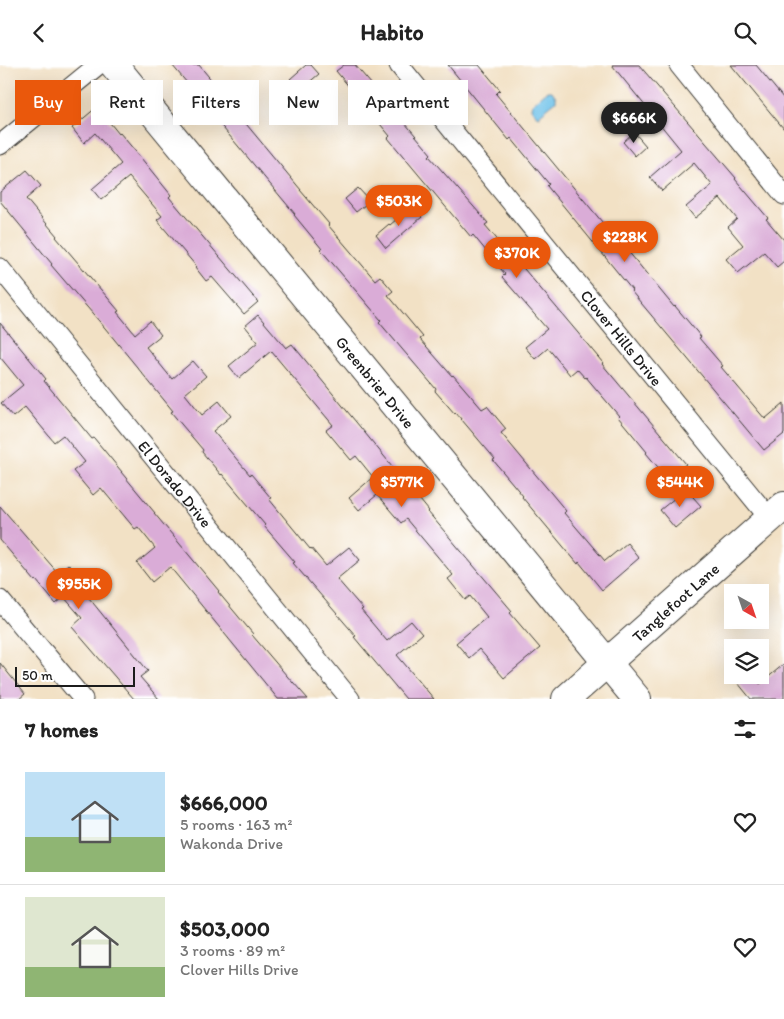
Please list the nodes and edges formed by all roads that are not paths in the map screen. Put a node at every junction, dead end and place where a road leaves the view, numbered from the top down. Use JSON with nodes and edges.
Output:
{"nodes":[{"id":1,"x":98,"y":65,"type":"edge"},
{"id":2,"x":114,"y":65,"type":"edge"},
{"id":3,"x":399,"y":65,"type":"edge"},
{"id":4,"x":679,"y":65,"type":"edge"},
{"id":5,"x":0,"y":145,"type":"edge"},
{"id":6,"x":784,"y":195,"type":"edge"},
{"id":7,"x":0,"y":268,"type":"edge"},
{"id":8,"x":777,"y":512,"type":"edge"},
{"id":9,"x":0,"y":599,"type":"edge"},
{"id":10,"x":607,"y":662,"type":"junction"},
{"id":11,"x":83,"y":699,"type":"edge"},
{"id":12,"x":350,"y":699,"type":"edge"},
{"id":13,"x":566,"y":699,"type":"edge"},
{"id":14,"x":637,"y":699,"type":"edge"}],
"edges":[{"from":1,"to":5,"type":"street"},
{"from":2,"to":10,"type":"street","name":"Greenbrier Drive"},
{"from":3,"to":8,"type":"street","name":"Clover Hills Drive"},
{"from":4,"to":6,"type":"street"},
{"from":7,"to":12,"type":"street","name":"El Dorado Drive"},
{"from":8,"to":10,"type":"street","name":"Tanglefoot Lane"},
{"from":9,"to":11,"type":"street"},
{"from":10,"to":13,"type":"street","name":"Tanglefoot Lane"},
{"from":10,"to":14,"type":"street","name":"Greenbrier Drive"}]}
